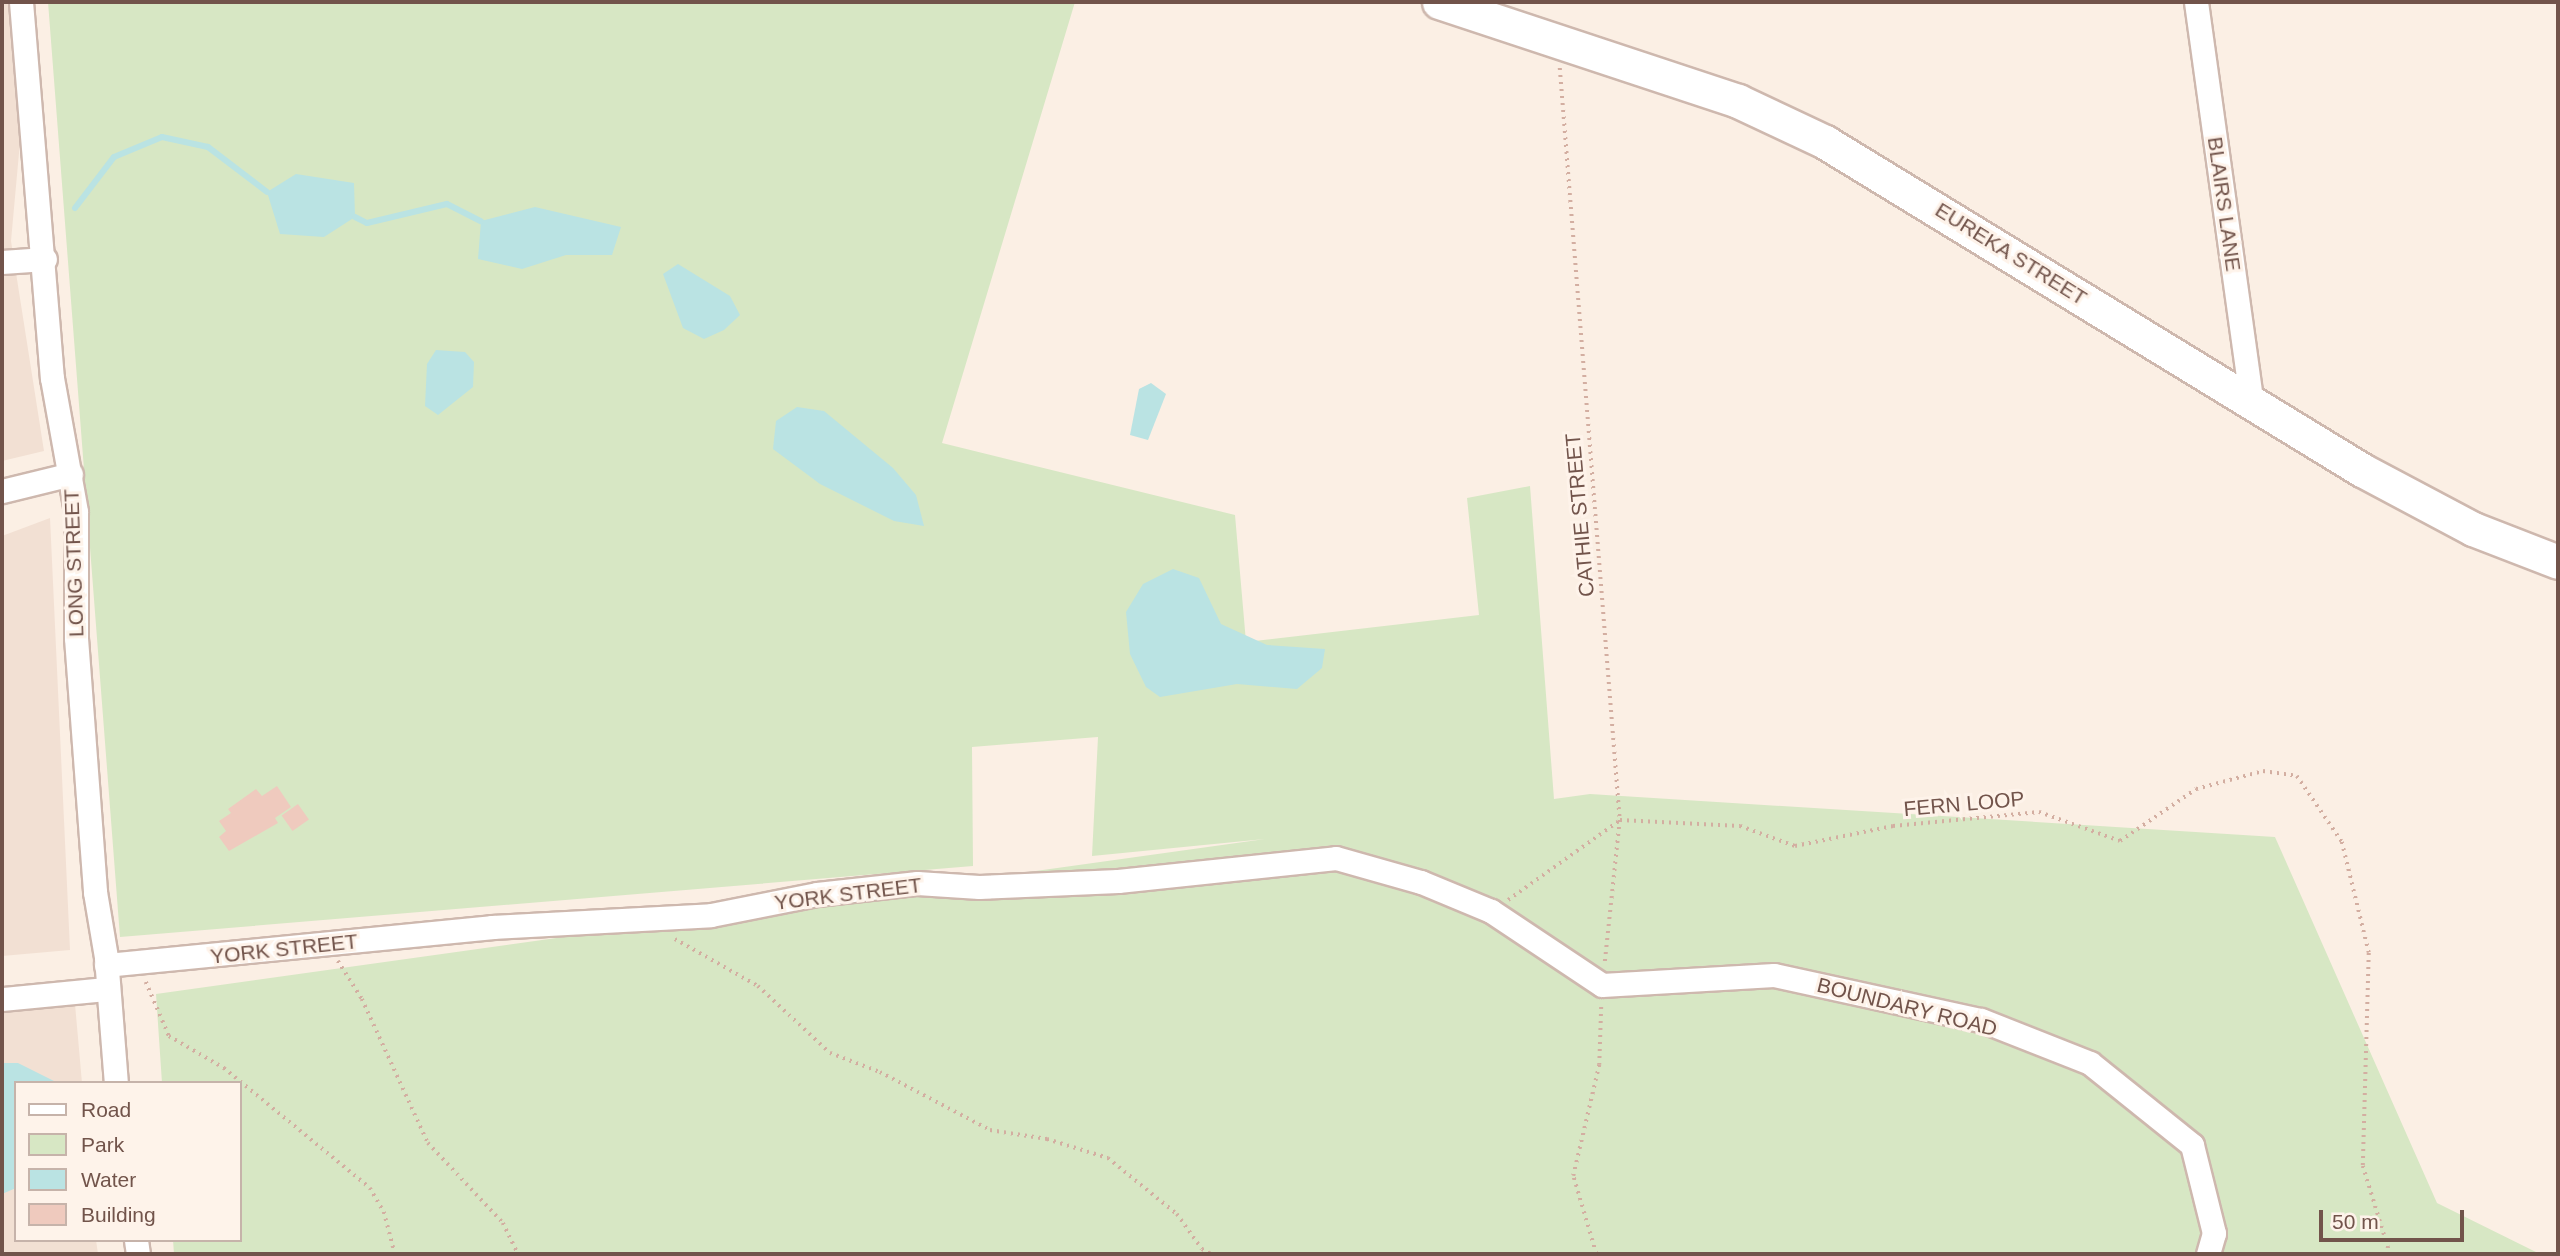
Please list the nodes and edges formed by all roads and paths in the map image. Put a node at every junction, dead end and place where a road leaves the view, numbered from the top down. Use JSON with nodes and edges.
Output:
{"nodes":[{"id":1,"x":22,"y":2,"type":"edge"},
{"id":2,"x":1439,"y":2,"type":"edge"},
{"id":3,"x":2196,"y":2,"type":"edge"},
{"id":4,"x":1558,"y":41,"type":"junction"},
{"id":5,"x":45,"y":259,"type":"junction"},
{"id":6,"x":2,"y":262,"type":"edge"},
{"id":7,"x":2252,"y":407,"type":"junction"},
{"id":8,"x":71,"y":474,"type":"junction"},
{"id":9,"x":2,"y":491,"type":"edge"},
{"id":10,"x":2558,"y":562,"type":"edge"},
{"id":11,"x":1620,"y":820,"type":"junction"},
{"id":12,"x":1491,"y":911,"type":"junction"},
{"id":13,"x":673,"y":938,"type":"dead end"},
{"id":14,"x":326,"y":946,"type":"junction"},
{"id":15,"x":136,"y":961,"type":"junction"},
{"id":16,"x":106,"y":965,"type":"junction"},
{"id":17,"x":1602,"y":985,"type":"junction"},
{"id":18,"x":105,"y":989,"type":"junction"},
{"id":19,"x":2,"y":999,"type":"edge"},
{"id":20,"x":116,"y":1081,"type":"edge"},
{"id":21,"x":239,"y":1081,"type":"edge"},
{"id":22,"x":242,"y":1084,"type":"edge"},
{"id":23,"x":395,"y":1254,"type":"edge"},
{"id":24,"x":518,"y":1254,"type":"edge"},
{"id":25,"x":1211,"y":1254,"type":"edge"},
{"id":26,"x":1596,"y":1254,"type":"edge"},
{"id":27,"x":2208,"y":1254,"type":"edge"},
{"id":28,"x":2390,"y":1254,"type":"edge"}],
"edges":[{"from":1,"to":5,"type":"street","name":"LONG STREET"},
{"from":2,"to":4,"type":"street","name":"EUREKA STREET"},
{"from":3,"to":7,"type":"street","name":"BLAIRS LANE"},
{"from":4,"to":7,"type":"street","name":"EUREKA STREET"},
{"from":4,"to":11,"type":"path","name":"CATHIE STREET"},
{"from":5,"to":6,"type":"street"},
{"from":5,"to":8,"type":"street","name":"LONG STREET"},
{"from":7,"to":10,"type":"street","name":"EUREKA STREET"},
{"from":8,"to":9,"type":"street"},
{"from":8,"to":16,"type":"street","name":"LONG STREET"},
{"from":11,"to":12,"type":"path"},
{"from":11,"to":17,"type":"path","name":"CATHIE STREET"},
{"from":11,"to":28,"type":"path","name":"FERN LOOP"},
{"from":12,"to":14,"type":"street","name":"YORK STREET"},
{"from":12,"to":17,"type":"street","name":"YORK STREET"},
{"from":13,"to":25,"type":"path"},
{"from":14,"to":15,"type":"street","name":"YORK STREET"},
{"from":14,"to":24,"type":"path"},
{"from":15,"to":16,"type":"street","name":"YORK STREET"},
{"from":15,"to":21,"type":"path"},
{"from":16,"to":18,"type":"street","name":"LONG STREET"},
{"from":17,"to":26,"type":"path"},
{"from":17,"to":27,"type":"street","name":"BOUNDARY ROAD"},
{"from":18,"to":19,"type":"street"},
{"from":18,"to":20,"type":"street","name":"LONG STREET"},
{"from":22,"to":23,"type":"path"}]}
